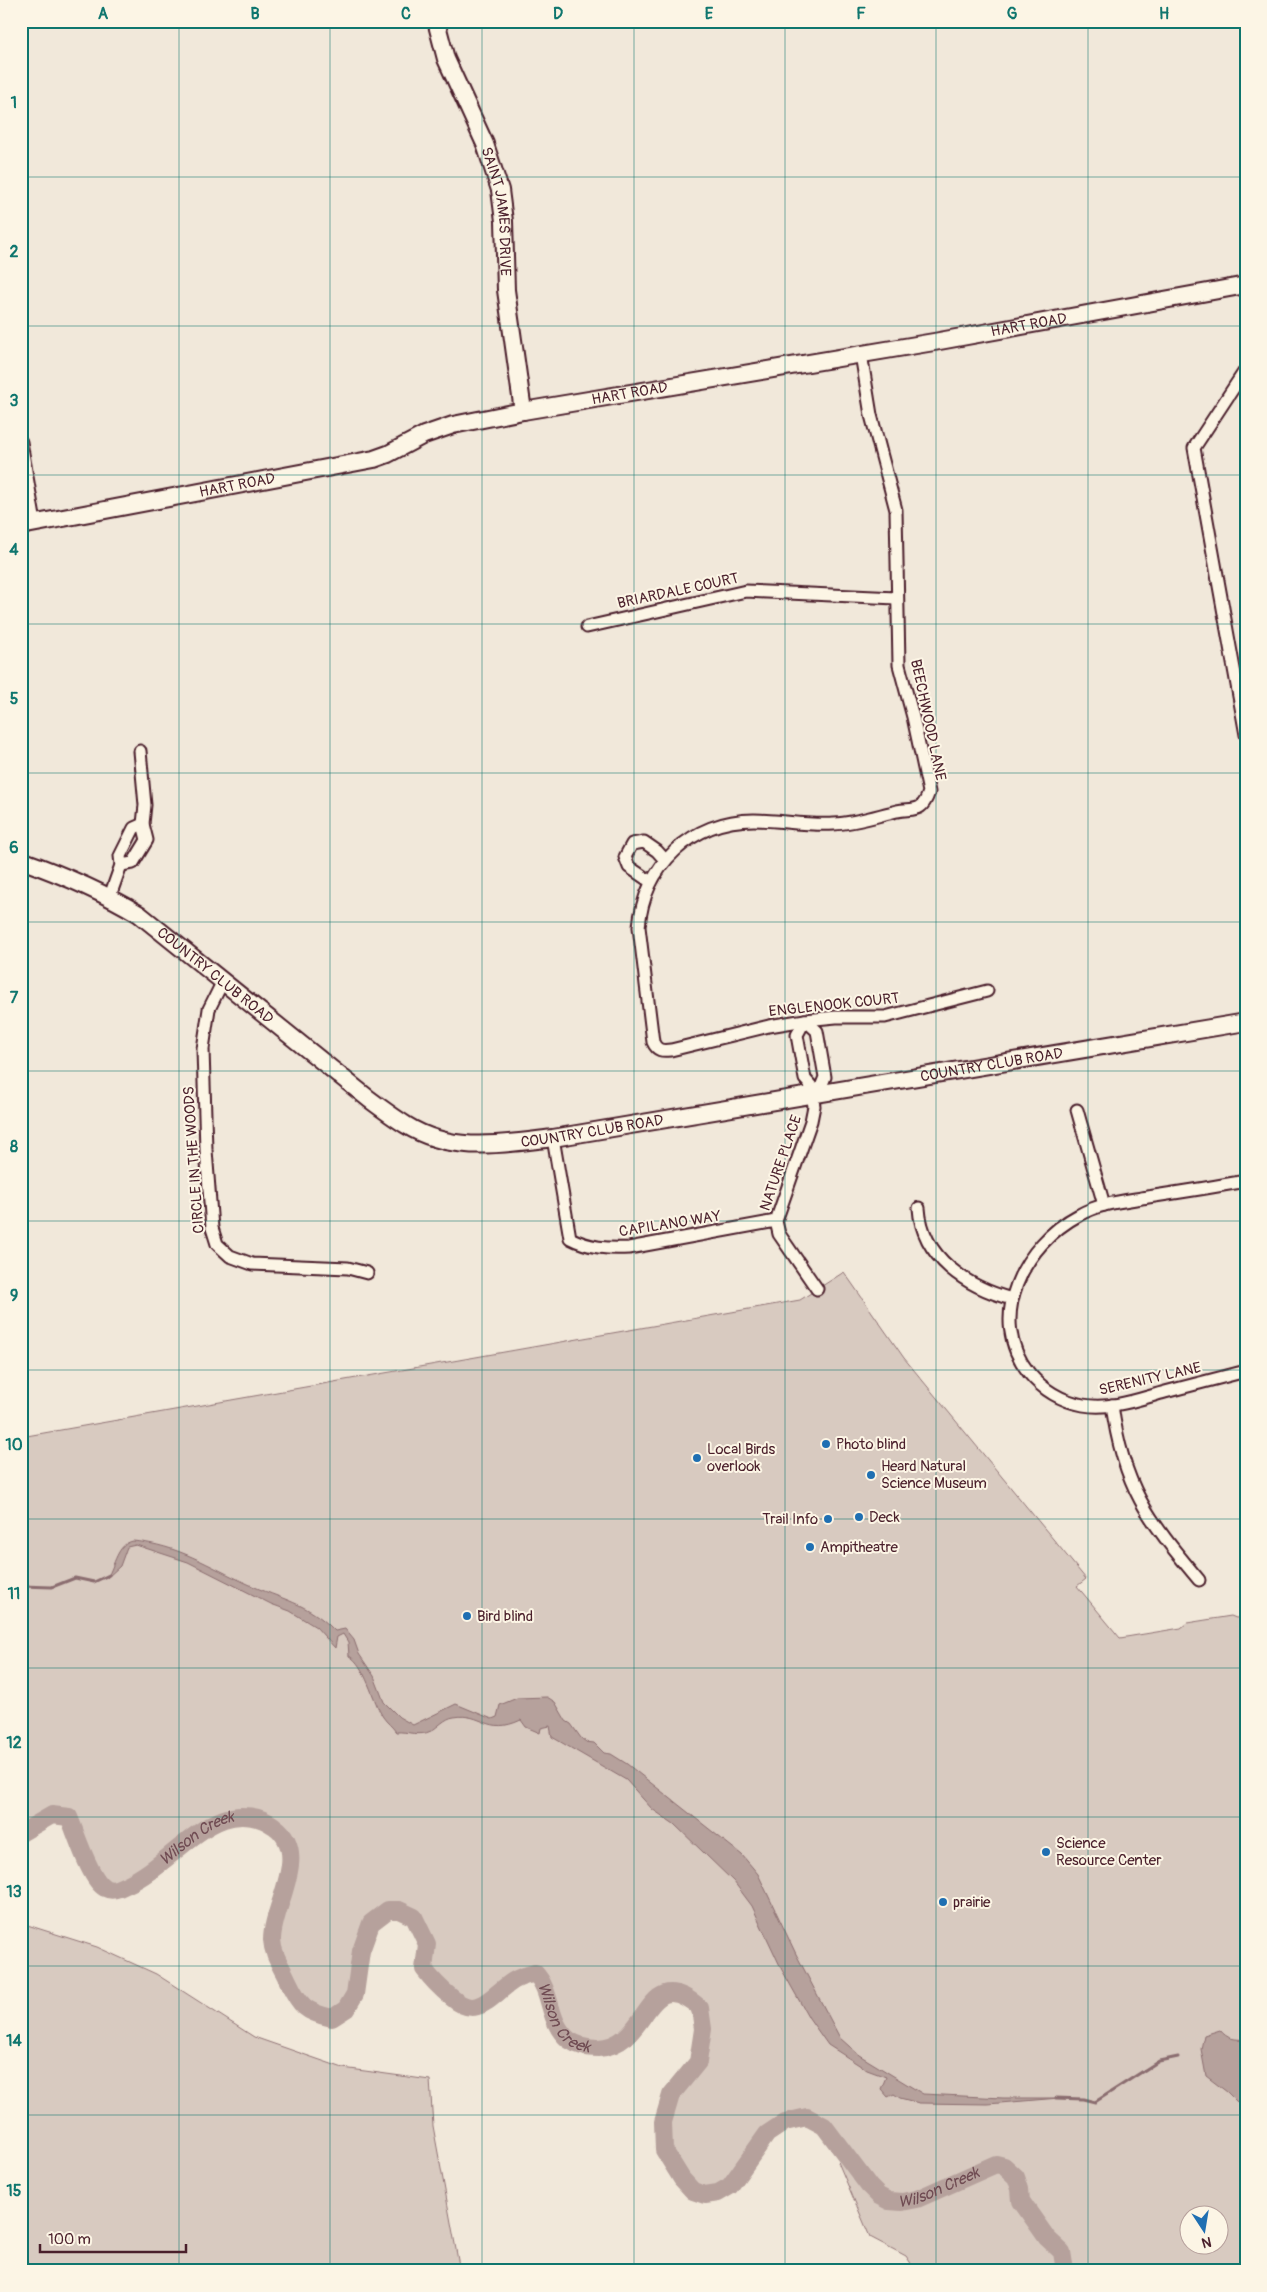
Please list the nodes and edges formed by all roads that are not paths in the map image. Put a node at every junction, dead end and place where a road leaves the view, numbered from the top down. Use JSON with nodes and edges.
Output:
{"nodes":[{"id":1,"x":436,"y":21,"type":"edge"},
{"id":2,"x":1246,"y":285,"type":"edge"},
{"id":3,"x":861,"y":354,"type":"junction"},
{"id":4,"x":1246,"y":370,"type":"edge"},
{"id":5,"x":524,"y":411,"type":"junction"},
{"id":6,"x":21,"y":442,"type":"edge"},
{"id":7,"x":28,"y":525,"type":"edge"},
{"id":8,"x":896,"y":598,"type":"junction"},
{"id":9,"x":587,"y":627,"type":"dead end"},
{"id":10,"x":1246,"y":735,"type":"edge"},
{"id":11,"x":140,"y":751,"type":"dead end"},
{"id":12,"x":143,"y":824,"type":"junction"},
{"id":13,"x":21,"y":860,"type":"edge"},
{"id":14,"x":665,"y":860,"type":"junction"},
{"id":15,"x":121,"y":865,"type":"junction"},
{"id":16,"x":651,"y":882,"type":"junction"},
{"id":17,"x":110,"y":896,"type":"junction"},
{"id":18,"x":223,"y":981,"type":"junction"},
{"id":19,"x":987,"y":991,"type":"dead end"},
{"id":20,"x":805,"y":1020,"type":"junction"},
{"id":21,"x":1246,"y":1022,"type":"edge"},
{"id":22,"x":656,"y":1047,"type":"joint"},
{"id":23,"x":815,"y":1094,"type":"junction"},
{"id":24,"x":1077,"y":1110,"type":"dead end"},
{"id":25,"x":553,"y":1138,"type":"junction"},
{"id":26,"x":1246,"y":1181,"type":"edge"},
{"id":27,"x":1104,"y":1205,"type":"junction"},
{"id":28,"x":919,"y":1208,"type":"dead end"},
{"id":29,"x":776,"y":1221,"type":"junction"},
{"id":30,"x":367,"y":1273,"type":"dead end"},
{"id":31,"x":817,"y":1289,"type":"dead end"},
{"id":32,"x":1012,"y":1299,"type":"junction"},
{"id":33,"x":1246,"y":1371,"type":"edge"},
{"id":34,"x":1112,"y":1405,"type":"junction"},
{"id":35,"x":1199,"y":1580,"type":"dead end"}],
"edges":[{"from":1,"to":5,"type":"street","name":"SAINT JAMES DRIVE"},
{"from":2,"to":3,"type":"street","name":"HART ROAD"},
{"from":3,"to":5,"type":"street","name":"HART ROAD"},
{"from":3,"to":8,"type":"street","name":"BEECHWOOD LANE"},
{"from":4,"to":10,"type":"street"},
{"from":5,"to":7,"type":"street","name":"HART ROAD"},
{"from":6,"to":7,"type":"street"},
{"from":8,"to":9,"type":"street","name":"BRIARDALE COURT"},
{"from":8,"to":14,"type":"street","name":"BEECHWOOD LANE"},
{"from":11,"to":12,"type":"street"},
{"from":12,"to":15,"type":"street"},
{"from":12,"to":15,"type":"street"},
{"from":13,"to":17,"type":"street","name":"COUNTRY CLUB ROAD"},
{"from":14,"to":16,"type":"street","name":"BEECHWOOD LANE"},
{"from":14,"to":16,"type":"street"},
{"from":15,"to":17,"type":"street"},
{"from":16,"to":22,"type":"street","name":"BEECHWOOD LANE"},
{"from":17,"to":18,"type":"street","name":"COUNTRY CLUB ROAD"},
{"from":18,"to":25,"type":"street","name":"COUNTRY CLUB ROAD"},
{"from":18,"to":30,"type":"street","name":"CIRCLE IN THE WOODS"},
{"from":19,"to":20,"type":"street","name":"ENGLENOOK COURT"},
{"from":20,"to":22,"type":"street","name":"ENGLENOOK COURT"},
{"from":20,"to":23,"type":"street"},
{"from":20,"to":23,"type":"street","name":"NATURE PLACE"},
{"from":21,"to":23,"type":"street","name":"COUNTRY CLUB ROAD"},
{"from":23,"to":25,"type":"street","name":"COUNTRY CLUB ROAD"},
{"from":23,"to":29,"type":"street","name":"NATURE PLACE"},
{"from":24,"to":27,"type":"street"},
{"from":25,"to":29,"type":"street","name":"CAPILANO WAY"},
{"from":26,"to":27,"type":"street","name":"SERENITY LANE"},
{"from":27,"to":32,"type":"street","name":"SERENITY LANE"},
{"from":28,"to":32,"type":"street"},
{"from":29,"to":31,"type":"street","name":"NATURE PLACE"},
{"from":32,"to":34,"type":"street","name":"SERENITY LANE"},
{"from":33,"to":34,"type":"street","name":"SERENITY LANE"},
{"from":34,"to":35,"type":"street"}]}
